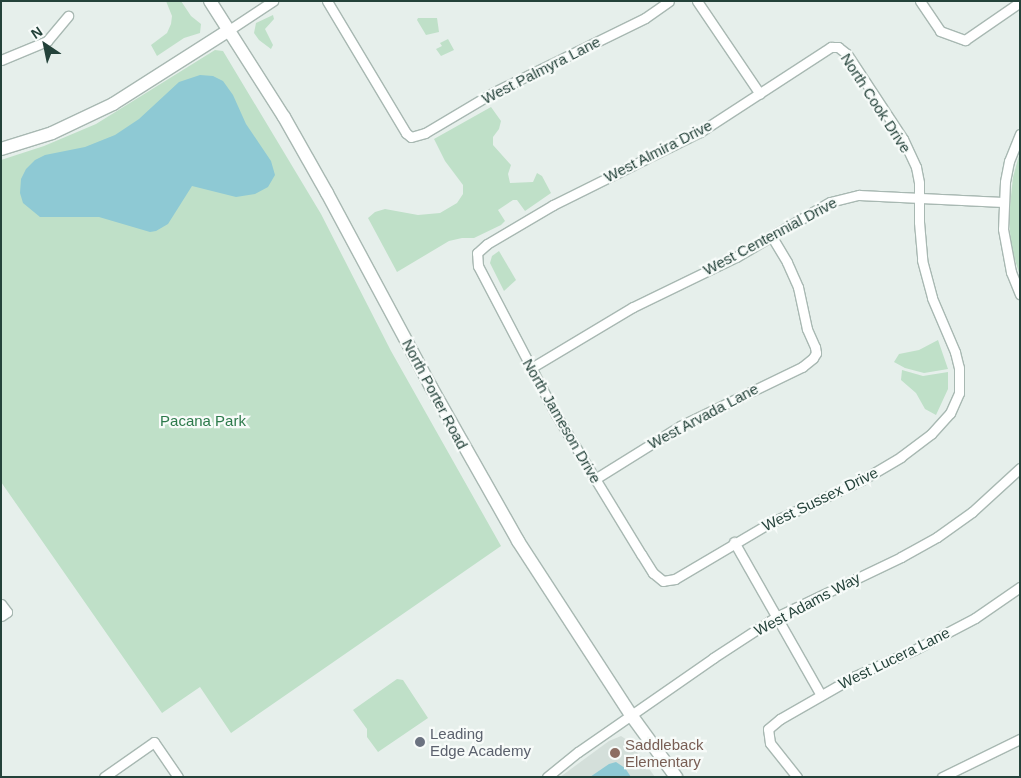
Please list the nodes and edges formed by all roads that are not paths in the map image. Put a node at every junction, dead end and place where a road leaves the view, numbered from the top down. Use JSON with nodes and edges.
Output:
{"nodes":[{"id":1,"x":210,"y":1,"type":"edge"},
{"id":2,"x":273,"y":1,"type":"edge"},
{"id":3,"x":327,"y":1,"type":"edge"},
{"id":4,"x":670,"y":1,"type":"edge"},
{"id":5,"x":697,"y":1,"type":"edge"},
{"id":6,"x":920,"y":1,"type":"edge"},
{"id":7,"x":1020,"y":2,"type":"edge"},
{"id":8,"x":68,"y":16,"type":"dead end"},
{"id":9,"x":229,"y":30,"type":"junction"},
{"id":10,"x":838,"y":47,"type":"joint"},
{"id":11,"x":1,"y":60,"type":"edge"},
{"id":12,"x":760,"y":94,"type":"junction"},
{"id":13,"x":1020,"y":134,"type":"edge"},
{"id":14,"x":1,"y":150,"type":"edge"},
{"id":15,"x":919,"y":198,"type":"junction"},
{"id":16,"x":1003,"y":202,"type":"junction"},
{"id":17,"x":772,"y":237,"type":"junction"},
{"id":18,"x":477,"y":253,"type":"joint"},
{"id":19,"x":1020,"y":294,"type":"edge"},
{"id":20,"x":531,"y":368,"type":"junction"},
{"id":21,"x":959,"y":393,"type":"joint"},
{"id":22,"x":1020,"y":468,"type":"edge"},
{"id":23,"x":594,"y":479,"type":"junction"},
{"id":24,"x":734,"y":542,"type":"junction"},
{"id":25,"x":663,"y":581,"type":"joint"},
{"id":26,"x":1020,"y":587,"type":"edge"},
{"id":27,"x":776,"y":617,"type":"junction"},
{"id":28,"x":821,"y":694,"type":"junction"},
{"id":29,"x":631,"y":715,"type":"junction"},
{"id":30,"x":1020,"y":739,"type":"edge"},
{"id":31,"x":104,"y":777,"type":"edge"},
{"id":32,"x":178,"y":777,"type":"edge"},
{"id":33,"x":546,"y":777,"type":"edge"},
{"id":34,"x":676,"y":777,"type":"edge"},
{"id":35,"x":797,"y":777,"type":"edge"},
{"id":36,"x":942,"y":777,"type":"edge"}],
"edges":[{"from":1,"to":9,"type":"street","name":"North Porter Road"},
{"from":2,"to":9,"type":"street"},
{"from":3,"to":4,"type":"street","name":"West Palmyra Lane"},
{"from":5,"to":12,"type":"street"},
{"from":6,"to":7,"type":"street"},
{"from":8,"to":11,"type":"street"},
{"from":9,"to":14,"type":"street"},
{"from":9,"to":29,"type":"street","name":"North Porter Road"},
{"from":10,"to":12,"type":"street","name":"West Almira Drive"},
{"from":10,"to":15,"type":"street","name":"North Cook Drive"},
{"from":12,"to":18,"type":"street","name":"West Almira Drive"},
{"from":13,"to":16,"type":"street"},
{"from":15,"to":16,"type":"street","name":"West Centennial Drive"},
{"from":15,"to":17,"type":"street","name":"West Centennial Drive"},
{"from":15,"to":21,"type":"street","name":"North Cook Drive"},
{"from":16,"to":19,"type":"street"},
{"from":17,"to":20,"type":"street","name":"West Centennial Drive"},
{"from":17,"to":23,"type":"street","name":"West Arvada Lane"},
{"from":18,"to":20,"type":"street","name":"North Jameson Drive"},
{"from":20,"to":23,"type":"street","name":"North Jameson Drive"},
{"from":21,"to":24,"type":"street","name":"West Sussex Drive"},
{"from":22,"to":27,"type":"street","name":"West Adams Way"},
{"from":23,"to":25,"type":"street","name":"North Jameson Drive"},
{"from":24,"to":25,"type":"street","name":"West Sussex Drive"},
{"from":24,"to":27,"type":"street"},
{"from":26,"to":28,"type":"street","name":"West Lucera Lane"},
{"from":27,"to":28,"type":"street"},
{"from":27,"to":29,"type":"street","name":"West Adams Way"},
{"from":28,"to":35,"type":"street","name":"West Lucera Lane"},
{"from":29,"to":33,"type":"street","name":"West Adams Way"},
{"from":29,"to":34,"type":"street","name":"North Porter Road"},
{"from":30,"to":36,"type":"street"},
{"from":31,"to":32,"type":"street"}]}
